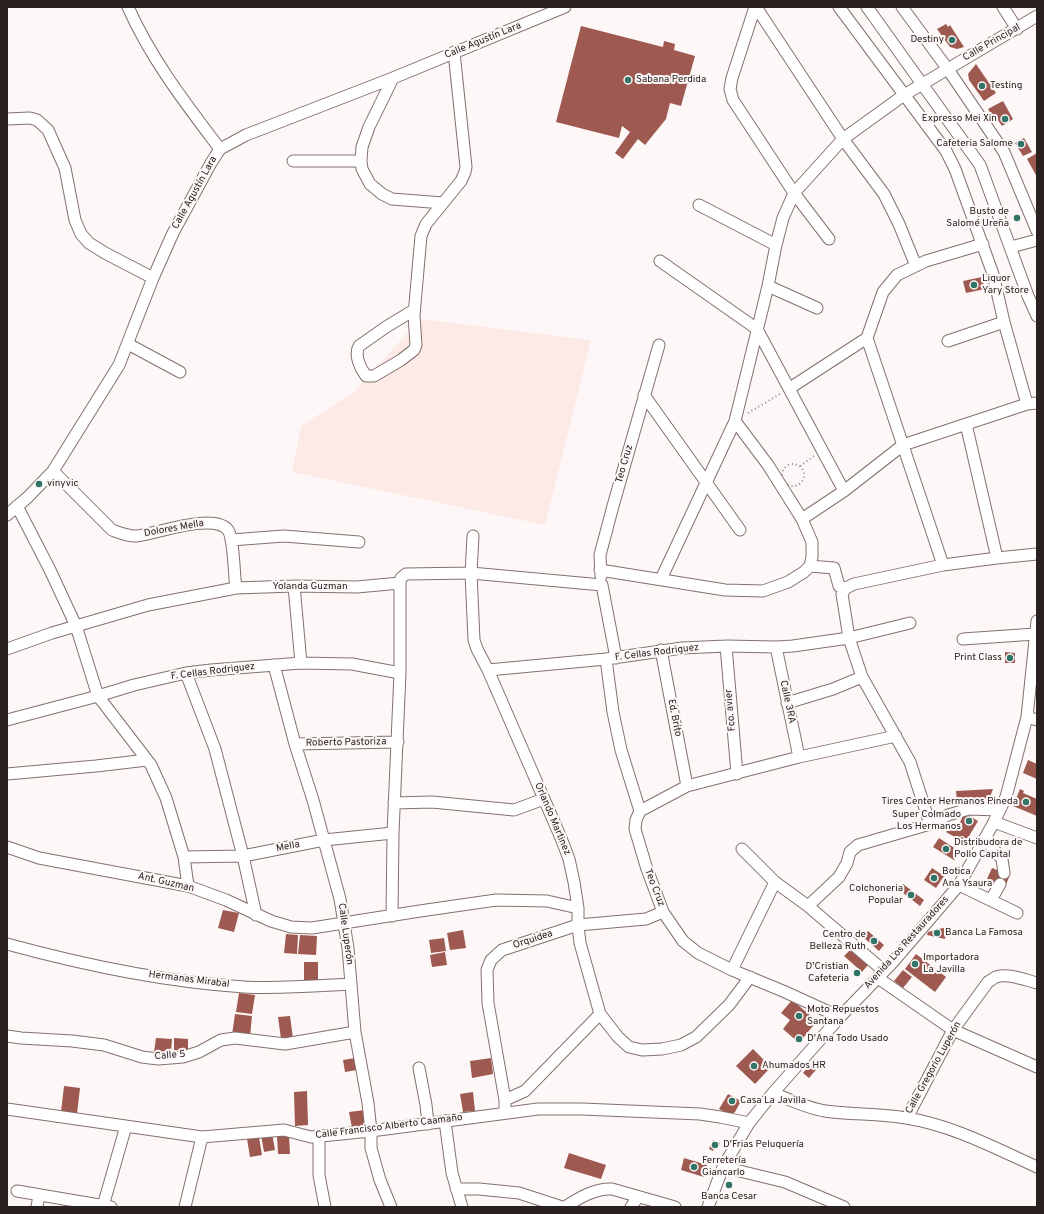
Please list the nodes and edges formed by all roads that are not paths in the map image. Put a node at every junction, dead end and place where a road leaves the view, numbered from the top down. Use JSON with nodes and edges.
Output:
{"nodes":[{"id":1,"x":128,"y":7,"type":"edge"},
{"id":2,"x":565,"y":7,"type":"edge"},
{"id":3,"x":755,"y":7,"type":"edge"},
{"id":4,"x":839,"y":7,"type":"edge"},
{"id":5,"x":867,"y":7,"type":"edge"},
{"id":6,"x":903,"y":7,"type":"edge"},
{"id":7,"x":1003,"y":7,"type":"edge"},
{"id":8,"x":1037,"y":16,"type":"edge"},
{"id":9,"x":1017,"y":29,"type":"junction"},
{"id":10,"x":454,"y":52,"type":"junction"},
{"id":11,"x":947,"y":68,"type":"junction"},
{"id":12,"x":393,"y":78,"type":"junction"},
{"id":13,"x":922,"y":84,"type":"junction"},
{"id":14,"x":904,"y":95,"type":"junction"},
{"id":15,"x":7,"y":119,"type":"edge"},
{"id":16,"x":843,"y":139,"type":"junction"},
{"id":17,"x":220,"y":149,"type":"junction"},
{"id":18,"x":293,"y":161,"type":"dead end"},
{"id":19,"x":361,"y":161,"type":"junction"},
{"id":20,"x":794,"y":193,"type":"junction"},
{"id":21,"x":443,"y":203,"type":"junction"},
{"id":22,"x":700,"y":204,"type":"dead end"},
{"id":23,"x":1037,"y":231,"type":"edge"},
{"id":24,"x":829,"y":239,"type":"dead end"},
{"id":25,"x":1037,"y":240,"type":"edge"},
{"id":26,"x":983,"y":244,"type":"junction"},
{"id":27,"x":776,"y":245,"type":"junction"},
{"id":28,"x":1011,"y":247,"type":"junction"},
{"id":29,"x":660,"y":261,"type":"dead end"},
{"id":30,"x":916,"y":266,"type":"junction"},
{"id":31,"x":153,"y":278,"type":"junction"},
{"id":32,"x":768,"y":286,"type":"junction"},
{"id":33,"x":817,"y":308,"type":"dead end"},
{"id":34,"x":414,"y":310,"type":"junction"},
{"id":35,"x":1037,"y":316,"type":"edge"},
{"id":36,"x":1004,"y":322,"type":"junction"},
{"id":37,"x":757,"y":329,"type":"junction"},
{"id":38,"x":867,"y":338,"type":"junction"},
{"id":39,"x":948,"y":341,"type":"dead end"},
{"id":40,"x":128,"y":344,"type":"junction"},
{"id":41,"x":658,"y":345,"type":"dead end"},
{"id":42,"x":180,"y":372,"type":"dead end"},
{"id":43,"x":790,"y":388,"type":"junction"},
{"id":44,"x":644,"y":395,"type":"junction"},
{"id":45,"x":1032,"y":404,"type":"edge"},
{"id":46,"x":735,"y":421,"type":"junction"},
{"id":47,"x":966,"y":424,"type":"junction"},
{"id":48,"x":903,"y":445,"type":"junction"},
{"id":49,"x":53,"y":471,"type":"junction"},
{"id":50,"x":706,"y":483,"type":"junction"},
{"id":51,"x":844,"y":491,"type":"junction"},
{"id":52,"x":10,"y":511,"type":"edge"},
{"id":53,"x":802,"y":519,"type":"junction"},
{"id":54,"x":740,"y":530,"type":"dead end"},
{"id":55,"x":473,"y":536,"type":"dead end"},
{"id":56,"x":231,"y":540,"type":"junction"},
{"id":57,"x":359,"y":542,"type":"dead end"},
{"id":58,"x":1037,"y":554,"type":"edge"},
{"id":59,"x":996,"y":558,"type":"junction"},
{"id":60,"x":943,"y":565,"type":"junction"},
{"id":61,"x":810,"y":566,"type":"junction"},
{"id":62,"x":600,"y":570,"type":"junction"},
{"id":63,"x":471,"y":574,"type":"junction"},
{"id":64,"x":661,"y":579,"type":"junction"},
{"id":65,"x":400,"y":583,"type":"junction"},
{"id":66,"x":602,"y":585,"type":"junction"},
{"id":67,"x":294,"y":586,"type":"junction"},
{"id":68,"x":236,"y":588,"type":"junction"},
{"id":69,"x":846,"y":588,"type":"junction"},
{"id":70,"x":910,"y":623,"type":"dead end"},
{"id":71,"x":76,"y":626,"type":"junction"},
{"id":72,"x":1036,"y":627,"type":"edge"},
{"id":73,"x":849,"y":638,"type":"junction"},
{"id":74,"x":963,"y":639,"type":"dead end"},
{"id":75,"x":726,"y":646,"type":"junction"},
{"id":76,"x":776,"y":647,"type":"junction"},
{"id":77,"x":7,"y":649,"type":"edge"},
{"id":78,"x":661,"y":650,"type":"junction"},
{"id":79,"x":611,"y":659,"type":"junction"},
{"id":80,"x":301,"y":663,"type":"junction"},
{"id":81,"x":274,"y":665,"type":"junction"},
{"id":82,"x":488,"y":670,"type":"junction"},
{"id":83,"x":186,"y":673,"type":"junction"},
{"id":84,"x":400,"y":673,"type":"junction"},
{"id":85,"x":862,"y":677,"type":"junction"},
{"id":86,"x":98,"y":696,"type":"junction"},
{"id":87,"x":787,"y":703,"type":"junction"},
{"id":88,"x":1032,"y":719,"type":"edge"},
{"id":89,"x":7,"y":720,"type":"edge"},
{"id":90,"x":896,"y":736,"type":"junction"},
{"id":91,"x":398,"y":742,"type":"junction"},
{"id":92,"x":295,"y":744,"type":"junction"},
{"id":93,"x":799,"y":758,"type":"junction"},
{"id":94,"x":147,"y":760,"type":"junction"},
{"id":95,"x":7,"y":774,"type":"edge"},
{"id":96,"x":737,"y":774,"type":"junction"},
{"id":97,"x":687,"y":786,"type":"junction"},
{"id":98,"x":544,"y":799,"type":"junction"},
{"id":99,"x":394,"y":803,"type":"junction"},
{"id":100,"x":999,"y":810,"type":"junction"},
{"id":101,"x":640,"y":811,"type":"junction"},
{"id":102,"x":994,"y":822,"type":"junction"},
{"id":103,"x":930,"y":824,"type":"junction"},
{"id":104,"x":393,"y":833,"type":"junction"},
{"id":105,"x":985,"y":838,"type":"junction"},
{"id":106,"x":1037,"y":838,"type":"edge"},
{"id":107,"x":324,"y":840,"type":"junction"},
{"id":108,"x":7,"y":847,"type":"edge"},
{"id":109,"x":742,"y":849,"type":"dead end"},
{"id":110,"x":243,"y":856,"type":"junction"},
{"id":111,"x":184,"y":857,"type":"junction"},
{"id":112,"x":1004,"y":873,"type":"dead end"},
{"id":113,"x":775,"y":882,"type":"junction"},
{"id":114,"x":1000,"y":884,"type":"dead end"},
{"id":115,"x":959,"y":885,"type":"junction"},
{"id":116,"x":188,"y":886,"type":"junction"},
{"id":117,"x":991,"y":900,"type":"junction"},
{"id":118,"x":808,"y":906,"type":"junction"},
{"id":119,"x":578,"y":908,"type":"junction"},
{"id":120,"x":662,"y":912,"type":"junction"},
{"id":121,"x":1017,"y":913,"type":"dead end"},
{"id":122,"x":256,"y":915,"type":"junction"},
{"id":123,"x":392,"y":916,"type":"junction"},
{"id":124,"x":344,"y":924,"type":"junction"},
{"id":125,"x":578,"y":925,"type":"junction"},
{"id":126,"x":7,"y":944,"type":"edge"},
{"id":127,"x":732,"y":970,"type":"junction"},
{"id":128,"x":881,"y":974,"type":"junction"},
{"id":129,"x":750,"y":977,"type":"junction"},
{"id":130,"x":1037,"y":983,"type":"edge"},
{"id":131,"x":351,"y":984,"type":"junction"},
{"id":132,"x":600,"y":1014,"type":"junction"},
{"id":133,"x":840,"y":1017,"type":"junction"},
{"id":134,"x":953,"y":1030,"type":"junction"},
{"id":135,"x":355,"y":1032,"type":"junction"},
{"id":136,"x":7,"y":1036,"type":"edge"},
{"id":137,"x":1037,"y":1066,"type":"edge"},
{"id":138,"x":419,"y":1068,"type":"dead end"},
{"id":139,"x":773,"y":1093,"type":"junction"},
{"id":140,"x":505,"y":1100,"type":"junction"},
{"id":141,"x":7,"y":1109,"type":"edge"},
{"id":142,"x":505,"y":1112,"type":"junction"},
{"id":143,"x":906,"y":1118,"type":"junction"},
{"id":144,"x":445,"y":1122,"type":"junction"},
{"id":145,"x":749,"y":1123,"type":"junction"},
{"id":146,"x":428,"y":1124,"type":"junction"},
{"id":147,"x":126,"y":1126,"type":"junction"},
{"id":148,"x":371,"y":1131,"type":"junction"},
{"id":149,"x":319,"y":1136,"type":"junction"},
{"id":150,"x":202,"y":1138,"type":"junction"},
{"id":151,"x":1037,"y":1167,"type":"edge"},
{"id":152,"x":723,"y":1168,"type":"junction"},
{"id":153,"x":456,"y":1189,"type":"junction"},
{"id":154,"x":17,"y":1191,"type":"dead end"},
{"id":155,"x":39,"y":1195,"type":"junction"},
{"id":156,"x":638,"y":1197,"type":"junction"},
{"id":157,"x":107,"y":1206,"type":"edge"},
{"id":158,"x":37,"y":1207,"type":"edge"},
{"id":159,"x":185,"y":1207,"type":"edge"},
{"id":160,"x":325,"y":1207,"type":"edge"},
{"id":161,"x":391,"y":1207,"type":"edge"},
{"id":162,"x":462,"y":1207,"type":"edge"},
{"id":163,"x":563,"y":1207,"type":"edge"},
{"id":164,"x":631,"y":1207,"type":"edge"},
{"id":165,"x":675,"y":1207,"type":"edge"},
{"id":166,"x":708,"y":1207,"type":"edge"},
{"id":167,"x":844,"y":1207,"type":"edge"}],
"edges":[{"from":1,"to":17,"type":"street"},
{"from":2,"to":10,"type":"street","name":"Calle Agustín Lara"},
{"from":3,"to":16,"type":"street"},
{"from":3,"to":20,"type":"street"},
{"from":4,"to":14,"type":"street"},
{"from":5,"to":13,"type":"street"},
{"from":6,"to":11,"type":"street"},
{"from":7,"to":9,"type":"street"},
{"from":8,"to":9,"type":"street","name":"Calle Principal"},
{"from":9,"to":11,"type":"street","name":"Calle Principal"},
{"from":10,"to":12,"type":"street","name":"Calle Agustín Lara"},
{"from":10,"to":21,"type":"street"},
{"from":11,"to":13,"type":"street","name":"Calle Principal"},
{"from":11,"to":23,"type":"street"},
{"from":12,"to":17,"type":"street","name":"Calle Agustín Lara"},
{"from":12,"to":19,"type":"street"},
{"from":13,"to":14,"type":"street","name":"Calle Principal"},
{"from":13,"to":28,"type":"street"},
{"from":14,"to":16,"type":"street","name":"Calle Principal"},
{"from":14,"to":26,"type":"street"},
{"from":15,"to":31,"type":"street"},
{"from":16,"to":20,"type":"street","name":"Calle Principal"},
{"from":16,"to":30,"type":"street"},
{"from":17,"to":31,"type":"street","name":"Calle Agustín Lara"},
{"from":18,"to":19,"type":"street"},
{"from":19,"to":21,"type":"street"},
{"from":20,"to":24,"type":"street"},
{"from":20,"to":27,"type":"street","name":"Calle Principal"},
{"from":21,"to":34,"type":"street"},
{"from":22,"to":27,"type":"street"},
{"from":25,"to":28,"type":"street"},
{"from":26,"to":30,"type":"street"},
{"from":26,"to":36,"type":"street"},
{"from":27,"to":32,"type":"street","name":"Calle Principal"},
{"from":28,"to":35,"type":"street"},
{"from":29,"to":37,"type":"street"},
{"from":30,"to":38,"type":"street"},
{"from":31,"to":40,"type":"street","name":"Calle Agustín Lara"},
{"from":32,"to":33,"type":"street"},
{"from":32,"to":37,"type":"street","name":"Calle Principal"},
{"from":34,"to":34,"type":"street"},
{"from":36,"to":39,"type":"street"},
{"from":36,"to":45,"type":"street"},
{"from":37,"to":43,"type":"street"},
{"from":37,"to":46,"type":"street","name":"Calle Principal"},
{"from":38,"to":43,"type":"street"},
{"from":38,"to":48,"type":"street"},
{"from":40,"to":42,"type":"street"},
{"from":40,"to":49,"type":"street","name":"Calle Agustín Lara"},
{"from":41,"to":44,"type":"street","name":"Teo Cruz"},
{"from":43,"to":51,"type":"street"},
{"from":44,"to":50,"type":"street"},
{"from":44,"to":62,"type":"street","name":"Teo Cruz"},
{"from":45,"to":47,"type":"street"},
{"from":46,"to":50,"type":"street","name":"Calle Principal"},
{"from":46,"to":53,"type":"street"},
{"from":47,"to":48,"type":"street"},
{"from":47,"to":59,"type":"street"},
{"from":48,"to":51,"type":"street"},
{"from":48,"to":60,"type":"street"},
{"from":49,"to":52,"type":"street","name":"Calle Agustín Lara"},
{"from":49,"to":56,"type":"street","name":"Dolores Mella"},
{"from":50,"to":54,"type":"street"},
{"from":50,"to":64,"type":"street","name":"Calle Principal"},
{"from":51,"to":53,"type":"street"},
{"from":52,"to":71,"type":"street"},
{"from":53,"to":61,"type":"street"},
{"from":55,"to":63,"type":"street","name":"Orlando Martinez"},
{"from":56,"to":57,"type":"street"},
{"from":56,"to":68,"type":"street"},
{"from":58,"to":59,"type":"street"},
{"from":59,"to":60,"type":"street"},
{"from":60,"to":69,"type":"street"},
{"from":61,"to":64,"type":"street"},
{"from":61,"to":69,"type":"street"},
{"from":62,"to":64,"type":"street"},
{"from":62,"to":66,"type":"street","name":"Teo Cruz"},
{"from":63,"to":65,"type":"street","name":"Yolanda Guzman"},
{"from":63,"to":66,"type":"street","name":"Yolanda Guzman"},
{"from":63,"to":82,"type":"street","name":"Orlando Martinez"},
{"from":65,"to":67,"type":"street","name":"Yolanda Guzman"},
{"from":65,"to":84,"type":"street"},
{"from":66,"to":79,"type":"street"},
{"from":67,"to":68,"type":"street","name":"Yolanda Guzman"},
{"from":67,"to":80,"type":"street"},
{"from":68,"to":71,"type":"street","name":"Yolanda Guzman"},
{"from":69,"to":73,"type":"street"},
{"from":70,"to":73,"type":"street","name":"F. Cellas Rodriguez"},
{"from":71,"to":77,"type":"street","name":"Yolanda Guzman"},
{"from":71,"to":86,"type":"street"},
{"from":72,"to":74,"type":"street"},
{"from":72,"to":88,"type":"street","name":"Avenida Los Restauradores"},
{"from":73,"to":76,"type":"street","name":"F. Cellas Rodriguez"},
{"from":73,"to":85,"type":"street"},
{"from":75,"to":76,"type":"street","name":"F. Cellas Rodriguez"},
{"from":75,"to":78,"type":"street","name":"F. Cellas Rodriguez"},
{"from":75,"to":96,"type":"street","name":"Fco. avier"},
{"from":76,"to":87,"type":"street","name":"Calle 3RA"},
{"from":78,"to":79,"type":"street","name":"F. Cellas Rodriguez"},
{"from":78,"to":97,"type":"street","name":"Ed. Brito"},
{"from":79,"to":82,"type":"street","name":"F. Cellas Rodriguez"},
{"from":79,"to":101,"type":"street"},
{"from":80,"to":81,"type":"street","name":"F. Cellas Rodriguez"},
{"from":80,"to":84,"type":"street","name":"F. Cellas Rodriguez"},
{"from":81,"to":83,"type":"street","name":"F. Cellas Rodriguez"},
{"from":81,"to":92,"type":"street","name":"Calle Luperón"},
{"from":82,"to":98,"type":"street","name":"Orlando Martinez"},
{"from":83,"to":86,"type":"street","name":"F. Cellas Rodriguez"},
{"from":83,"to":110,"type":"street"},
{"from":84,"to":91,"type":"street"},
{"from":85,"to":87,"type":"street"},
{"from":85,"to":90,"type":"street"},
{"from":86,"to":89,"type":"street","name":"F. Cellas Rodriguez"},
{"from":86,"to":94,"type":"street"},
{"from":87,"to":93,"type":"street","name":"Calle 3RA"},
{"from":88,"to":100,"type":"street","name":"Avenida Los Restauradores"},
{"from":90,"to":93,"type":"street"},
{"from":90,"to":103,"type":"street"},
{"from":91,"to":92,"type":"street","name":"Roberto Pastoriza"},
{"from":91,"to":99,"type":"street"},
{"from":92,"to":107,"type":"street","name":"Calle Luperón"},
{"from":93,"to":96,"type":"street"},
{"from":94,"to":95,"type":"street"},
{"from":94,"to":111,"type":"street"},
{"from":96,"to":97,"type":"street"},
{"from":97,"to":101,"type":"street"},
{"from":98,"to":99,"type":"street"},
{"from":98,"to":119,"type":"street","name":"Orlando Martinez"},
{"from":99,"to":104,"type":"street"},
{"from":100,"to":102,"type":"street","name":"Avenida Los Restauradores"},
{"from":100,"to":103,"type":"street"},
{"from":101,"to":120,"type":"street","name":"Teo Cruz"},
{"from":102,"to":105,"type":"street","name":"Avenida Los Restauradores"},
{"from":102,"to":106,"type":"street"},
{"from":103,"to":118,"type":"street"},
{"from":104,"to":107,"type":"street","name":"Mella"},
{"from":104,"to":123,"type":"street"},
{"from":105,"to":112,"type":"street"},
{"from":105,"to":115,"type":"street","name":"Avenida Los Restauradores"},
{"from":107,"to":110,"type":"street","name":"Mella"},
{"from":107,"to":124,"type":"street","name":"Calle Luperón"},
{"from":108,"to":116,"type":"street","name":"Ant. Guzman"},
{"from":109,"to":113,"type":"street"},
{"from":110,"to":111,"type":"street","name":"Mella"},
{"from":110,"to":122,"type":"street"},
{"from":111,"to":116,"type":"street"},
{"from":113,"to":118,"type":"street"},
{"from":113,"to":127,"type":"street"},
{"from":114,"to":117,"type":"street"},
{"from":115,"to":117,"type":"street"},
{"from":115,"to":128,"type":"street","name":"Avenida Los Restauradores"},
{"from":116,"to":122,"type":"street","name":"Ant. Guzman"},
{"from":117,"to":121,"type":"street"},
{"from":118,"to":128,"type":"street"},
{"from":119,"to":123,"type":"street","name":"Ant. Guzman"},
{"from":119,"to":125,"type":"street","name":"Orlando Martinez"},
{"from":120,"to":125,"type":"street","name":"Orquidea"},
{"from":120,"to":127,"type":"street","name":"Teo Cruz"},
{"from":122,"to":124,"type":"street","name":"Ant. Guzman"},
{"from":123,"to":124,"type":"street","name":"Ant. Guzman"},
{"from":124,"to":131,"type":"street","name":"Calle Luperón"},
{"from":125,"to":132,"type":"street","name":"Orlando Martinez"},
{"from":125,"to":140,"type":"street","name":"Orquidea"},
{"from":126,"to":131,"type":"street","name":"Hermanas Mirabal"},
{"from":127,"to":129,"type":"street","name":"Teo Cruz"},
{"from":128,"to":133,"type":"street","name":"Avenida Los Restauradores"},
{"from":128,"to":134,"type":"street"},
{"from":129,"to":132,"type":"street","name":"Orlando Martinez"},
{"from":129,"to":133,"type":"street","name":"Teo Cruz"},
{"from":130,"to":134,"type":"street","name":"Calle Gregorio Luperón"},
{"from":131,"to":135,"type":"street","name":"Calle Luperón"},
{"from":132,"to":140,"type":"street"},
{"from":133,"to":139,"type":"street","name":"Avenida Los Restauradores"},
{"from":134,"to":137,"type":"street"},
{"from":134,"to":143,"type":"street","name":"Calle Gregorio Luperón"},
{"from":135,"to":136,"type":"street","name":"Calle 5"},
{"from":135,"to":148,"type":"street","name":"Calle Luperón"},
{"from":138,"to":146,"type":"street"},
{"from":139,"to":143,"type":"street"},
{"from":139,"to":145,"type":"street","name":"Avenida Los Restauradores"},
{"from":140,"to":142,"type":"street"},
{"from":141,"to":147,"type":"street","name":"Calle Francisco Alberto Caamaño"},
{"from":142,"to":144,"type":"street","name":"Calle Francisco Alberto Caamaño"},
{"from":142,"to":145,"type":"street","name":"Calle Francisco Alberto Caamaño"},
{"from":143,"to":151,"type":"street"},
{"from":144,"to":146,"type":"street","name":"Calle Francisco Alberto Caamaño"},
{"from":144,"to":153,"type":"street"},
{"from":145,"to":152,"type":"street","name":"Avenida Los Restauradores"},
{"from":146,"to":148,"type":"street","name":"Calle Francisco Alberto Caamaño"},
{"from":147,"to":150,"type":"street","name":"Calle Francisco Alberto Caamaño"},
{"from":147,"to":157,"type":"street"},
{"from":148,"to":149,"type":"street","name":"Calle Francisco Alberto Caamaño"},
{"from":148,"to":161,"type":"street","name":"Calle Luperón"},
{"from":149,"to":150,"type":"street","name":"Calle Francisco Alberto Caamaño"},
{"from":149,"to":160,"type":"street"},
{"from":150,"to":159,"type":"street"},
{"from":152,"to":166,"type":"street","name":"Avenida Los Restauradores"},
{"from":152,"to":167,"type":"street"},
{"from":153,"to":162,"type":"street"},
{"from":153,"to":163,"type":"street"},
{"from":154,"to":155,"type":"street"},
{"from":155,"to":157,"type":"street"},
{"from":155,"to":158,"type":"street"},
{"from":156,"to":163,"type":"street"},
{"from":156,"to":164,"type":"street"},
{"from":156,"to":165,"type":"street"}]}
